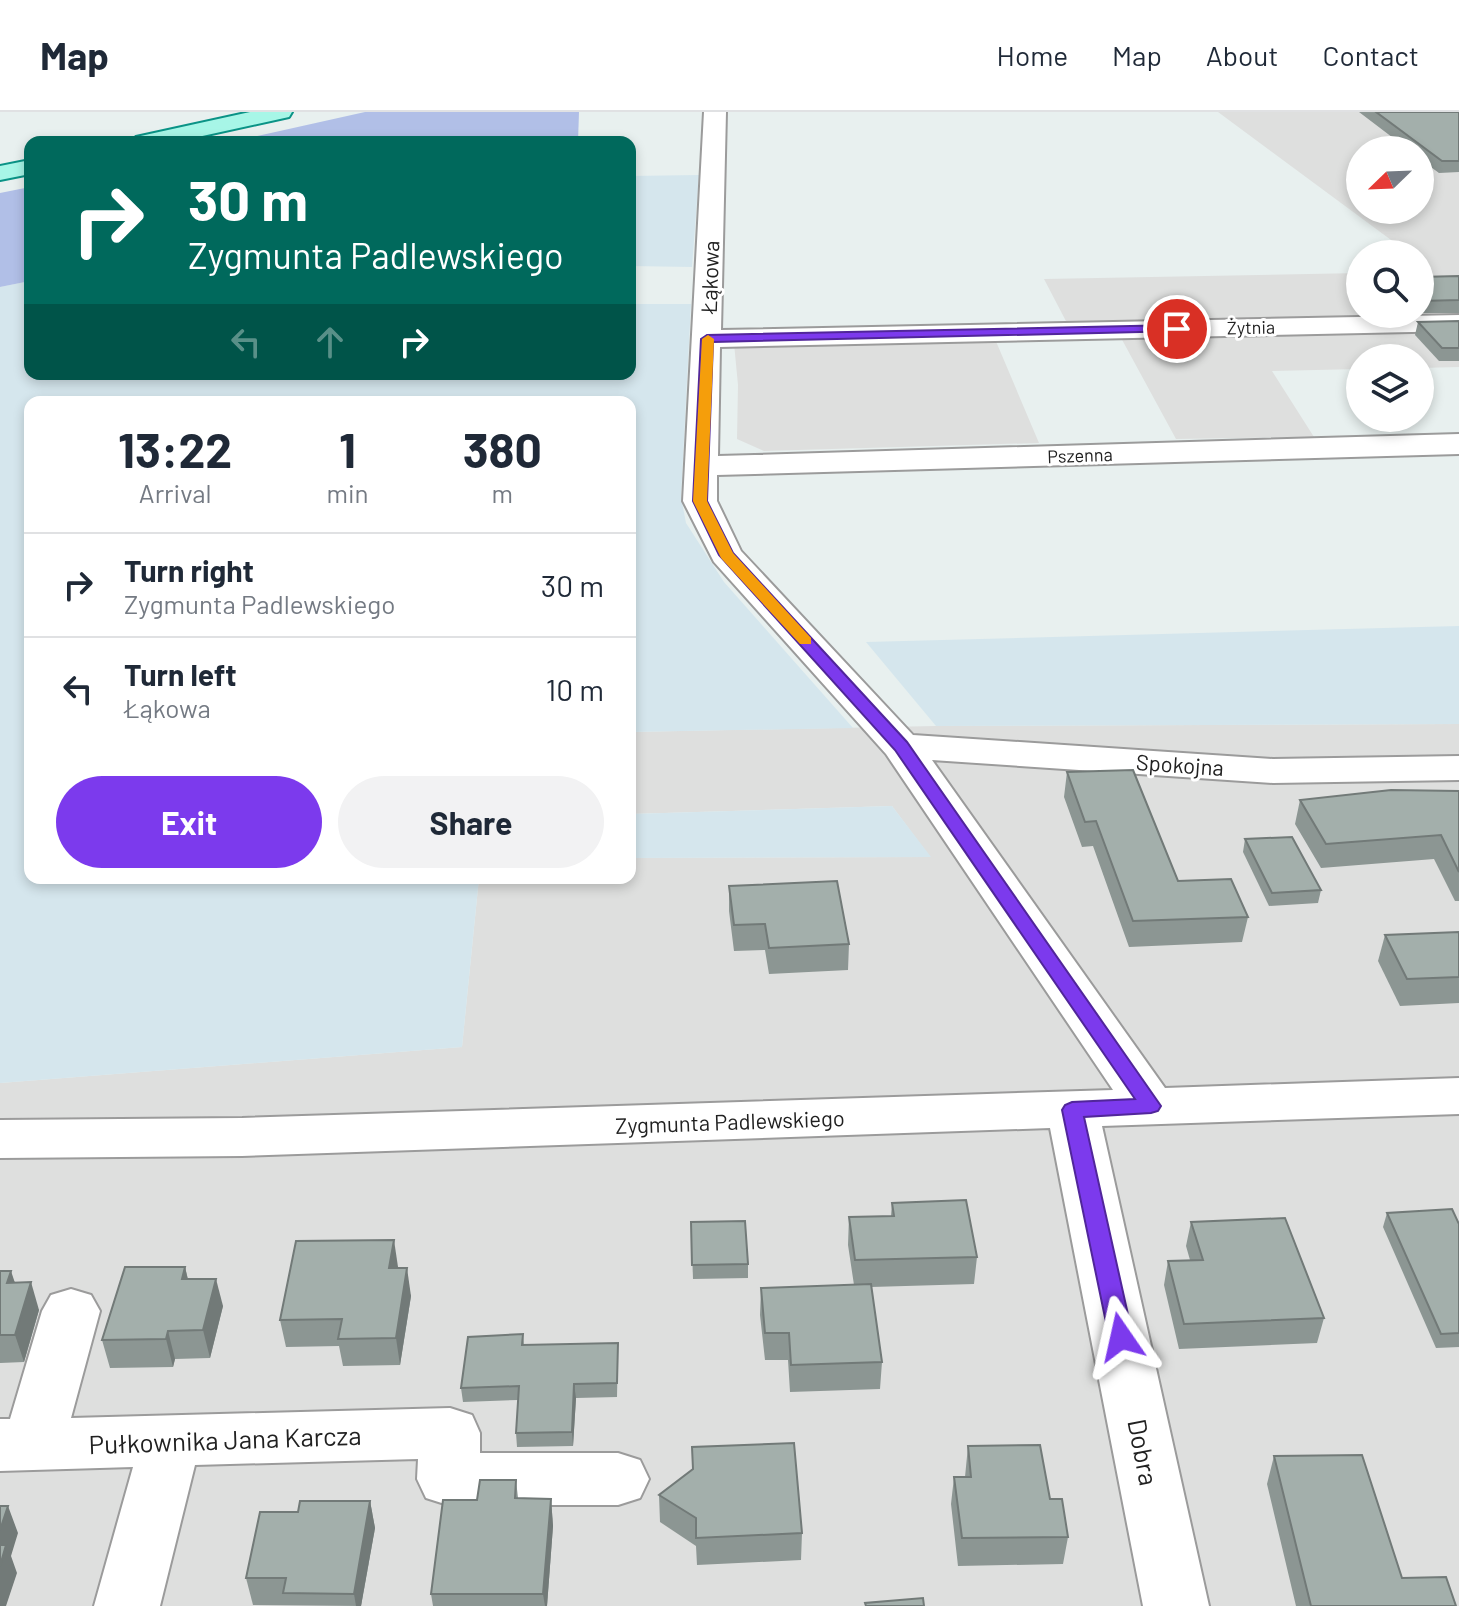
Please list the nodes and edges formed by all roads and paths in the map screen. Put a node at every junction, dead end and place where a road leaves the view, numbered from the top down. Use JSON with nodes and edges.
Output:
{"nodes":[{"id":1,"x":281,"y":112,"type":"edge"},
{"id":2,"x":715,"y":112,"type":"edge"},
{"id":3,"x":171,"y":136,"type":"edge"},
{"id":4,"x":24,"y":168,"type":"edge"},
{"id":5,"x":0,"y":173,"type":"edge"},
{"id":6,"x":1459,"y":323,"type":"edge"},
{"id":7,"x":707,"y":339,"type":"junction"},
{"id":8,"x":1459,"y":444,"type":"edge"},
{"id":9,"x":701,"y":466,"type":"junction"},
{"id":10,"x":901,"y":746,"type":"junction"},
{"id":11,"x":1459,"y":768,"type":"edge"},
{"id":12,"x":1459,"y":1096,"type":"edge"},
{"id":13,"x":1151,"y":1106,"type":"junction"},
{"id":14,"x":1072,"y":1110,"type":"junction"},
{"id":15,"x":0,"y":1139,"type":"edge"},
{"id":16,"x":71,"y":1311,"type":"dead end"},
{"id":17,"x":171,"y":1441,"type":"junction"},
{"id":18,"x":16,"y":1444,"type":"edge"},
{"id":19,"x":618,"y":1479,"type":"dead end"},
{"id":20,"x":127,"y":1606,"type":"edge"},
{"id":21,"x":1176,"y":1606,"type":"edge"}],
"edges":[{"from":1,"to":3,"type":"main road"},
{"from":2,"to":7,"type":"street","name":"Łąkowa"},
{"from":4,"to":5,"type":"main road"},
{"from":6,"to":7,"type":"street","name":"Żytnia"},
{"from":7,"to":9,"type":"street","name":"Łąkowa"},
{"from":8,"to":9,"type":"street","name":"Pszenna"},
{"from":9,"to":10,"type":"street","name":"Łąkowa"},
{"from":10,"to":11,"type":"street","name":"Spokojna"},
{"from":10,"to":13,"type":"street","name":"Łąkowa"},
{"from":12,"to":13,"type":"street","name":"Zygmunta Padlewskiego"},
{"from":13,"to":14,"type":"street","name":"Zygmunta Padlewskiego"},
{"from":14,"to":15,"type":"street","name":"Zygmunta Padlewskiego"},
{"from":14,"to":21,"type":"street","name":"Dobra"},
{"from":16,"to":18,"type":"street"},
{"from":17,"to":18,"type":"street","name":"Pułkownika Jana Karcza"},
{"from":17,"to":19,"type":"street","name":"Pułkownika Jana Karcza"},
{"from":17,"to":20,"type":"street"}]}
